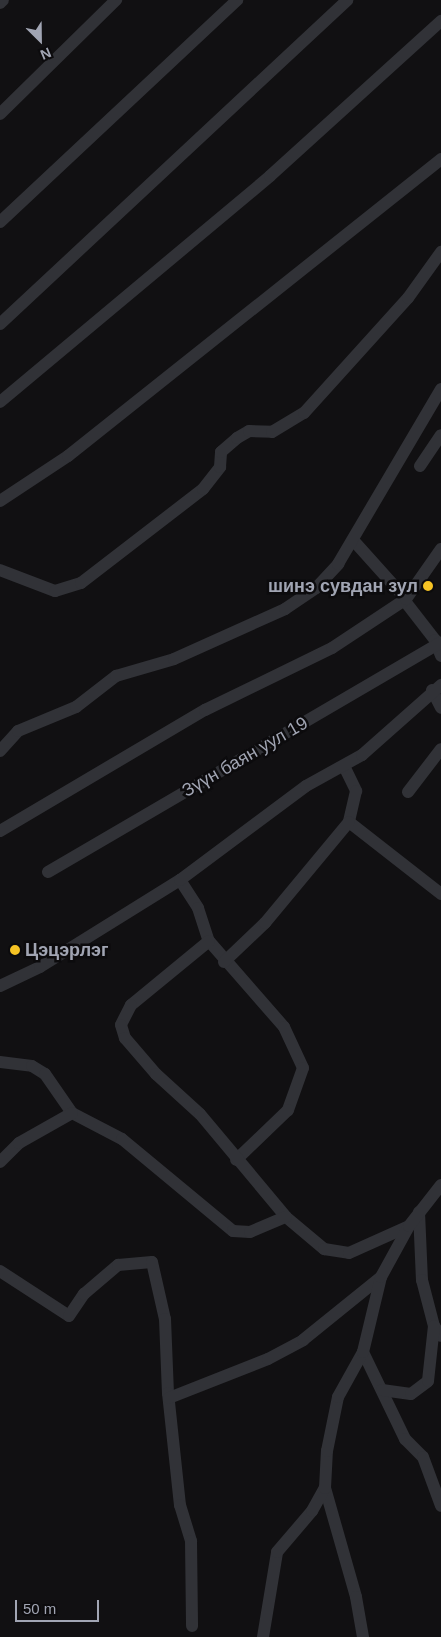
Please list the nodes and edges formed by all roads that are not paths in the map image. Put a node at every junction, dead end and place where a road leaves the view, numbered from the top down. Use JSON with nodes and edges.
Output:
{"nodes":[{"id":1,"x":3,"y":0,"type":"edge"},
{"id":2,"x":116,"y":0,"type":"edge"},
{"id":3,"x":236,"y":0,"type":"edge"},
{"id":4,"x":347,"y":0,"type":"edge"},
{"id":5,"x":0,"y":3,"type":"edge"},
{"id":6,"x":441,"y":20,"type":"edge"},
{"id":7,"x":0,"y":114,"type":"edge"},
{"id":8,"x":441,"y":159,"type":"edge"},
{"id":9,"x":0,"y":222,"type":"edge"},
{"id":10,"x":441,"y":252,"type":"edge"},
{"id":11,"x":0,"y":324,"type":"edge"},
{"id":12,"x":441,"y":389,"type":"edge"},
{"id":13,"x":0,"y":402,"type":"edge"},
{"id":14,"x":441,"y":435,"type":"edge"},
{"id":15,"x":420,"y":466,"type":"dead end"},
{"id":16,"x":0,"y":501,"type":"edge"},
{"id":17,"x":353,"y":540,"type":"junction"},
{"id":18,"x":441,"y":549,"type":"edge"},
{"id":19,"x":0,"y":570,"type":"edge"},
{"id":20,"x":405,"y":600,"type":"junction"},
{"id":21,"x":440,"y":648,"type":"edge"},
{"id":22,"x":437,"y":688,"type":"edge"},
{"id":23,"x":441,"y":708,"type":"edge"},
{"id":24,"x":441,"y":749,"type":"edge"},
{"id":25,"x":0,"y":751,"type":"edge"},
{"id":26,"x":344,"y":766,"type":"junction"},
{"id":27,"x":408,"y":792,"type":"dead end"},
{"id":28,"x":349,"y":822,"type":"junction"},
{"id":29,"x":0,"y":831,"type":"edge"},
{"id":30,"x":48,"y":872,"type":"dead end"},
{"id":31,"x":180,"y":880,"type":"junction"},
{"id":32,"x":441,"y":894,"type":"edge"},
{"id":33,"x":209,"y":941,"type":"junction"},
{"id":34,"x":224,"y":962,"type":"junction"},
{"id":35,"x":0,"y":986,"type":"edge"},
{"id":36,"x":0,"y":1062,"type":"edge"},
{"id":37,"x":72,"y":1113,"type":"junction"},
{"id":38,"x":236,"y":1160,"type":"junction"},
{"id":39,"x":0,"y":1162,"type":"edge"},
{"id":40,"x":439,"y":1190,"type":"edge"},
{"id":41,"x":419,"y":1212,"type":"junction"},
{"id":42,"x":286,"y":1217,"type":"junction"},
{"id":43,"x":409,"y":1226,"type":"junction"},
{"id":44,"x":0,"y":1271,"type":"edge"},
{"id":45,"x":380,"y":1277,"type":"junction"},
{"id":46,"x":438,"y":1331,"type":"edge"},
{"id":47,"x":363,"y":1352,"type":"junction"},
{"id":48,"x":382,"y":1390,"type":"junction"},
{"id":49,"x":169,"y":1398,"type":"junction"},
{"id":50,"x":325,"y":1488,"type":"junction"},
{"id":51,"x":441,"y":1506,"type":"edge"},
{"id":52,"x":192,"y":1626,"type":"dead end"},
{"id":53,"x":263,"y":1637,"type":"edge"},
{"id":54,"x":363,"y":1637,"type":"edge"}],
"edges":[{"from":1,"to":5,"type":"street"},
{"from":2,"to":7,"type":"street"},
{"from":3,"to":9,"type":"street"},
{"from":4,"to":11,"type":"street"},
{"from":6,"to":13,"type":"street"},
{"from":8,"to":16,"type":"street"},
{"from":10,"to":19,"type":"street"},
{"from":12,"to":17,"type":"street"},
{"from":14,"to":15,"type":"street"},
{"from":17,"to":20,"type":"street"},
{"from":17,"to":25,"type":"street"},
{"from":18,"to":20,"type":"street"},
{"from":20,"to":21,"type":"street"},
{"from":20,"to":29,"type":"street"},
{"from":21,"to":30,"type":"street","name":"Зүүн баян уул 19"},
{"from":22,"to":23,"type":"street"},
{"from":22,"to":26,"type":"street"},
{"from":24,"to":27,"type":"street"},
{"from":26,"to":28,"type":"street"},
{"from":26,"to":31,"type":"street"},
{"from":28,"to":32,"type":"street"},
{"from":28,"to":34,"type":"street"},
{"from":31,"to":33,"type":"street"},
{"from":31,"to":35,"type":"street"},
{"from":33,"to":34,"type":"street"},
{"from":33,"to":38,"type":"street"},
{"from":34,"to":38,"type":"street"},
{"from":36,"to":37,"type":"street"},
{"from":37,"to":39,"type":"street"},
{"from":37,"to":42,"type":"street"},
{"from":38,"to":42,"type":"street"},
{"from":40,"to":41,"type":"street"},
{"from":41,"to":43,"type":"street"},
{"from":41,"to":46,"type":"street"},
{"from":42,"to":43,"type":"street"},
{"from":43,"to":45,"type":"street"},
{"from":44,"to":49,"type":"street"},
{"from":45,"to":47,"type":"street"},
{"from":45,"to":49,"type":"street"},
{"from":46,"to":48,"type":"street"},
{"from":47,"to":48,"type":"street"},
{"from":47,"to":50,"type":"street"},
{"from":48,"to":51,"type":"street"},
{"from":49,"to":52,"type":"street"},
{"from":50,"to":53,"type":"street"},
{"from":50,"to":54,"type":"street"}]}
